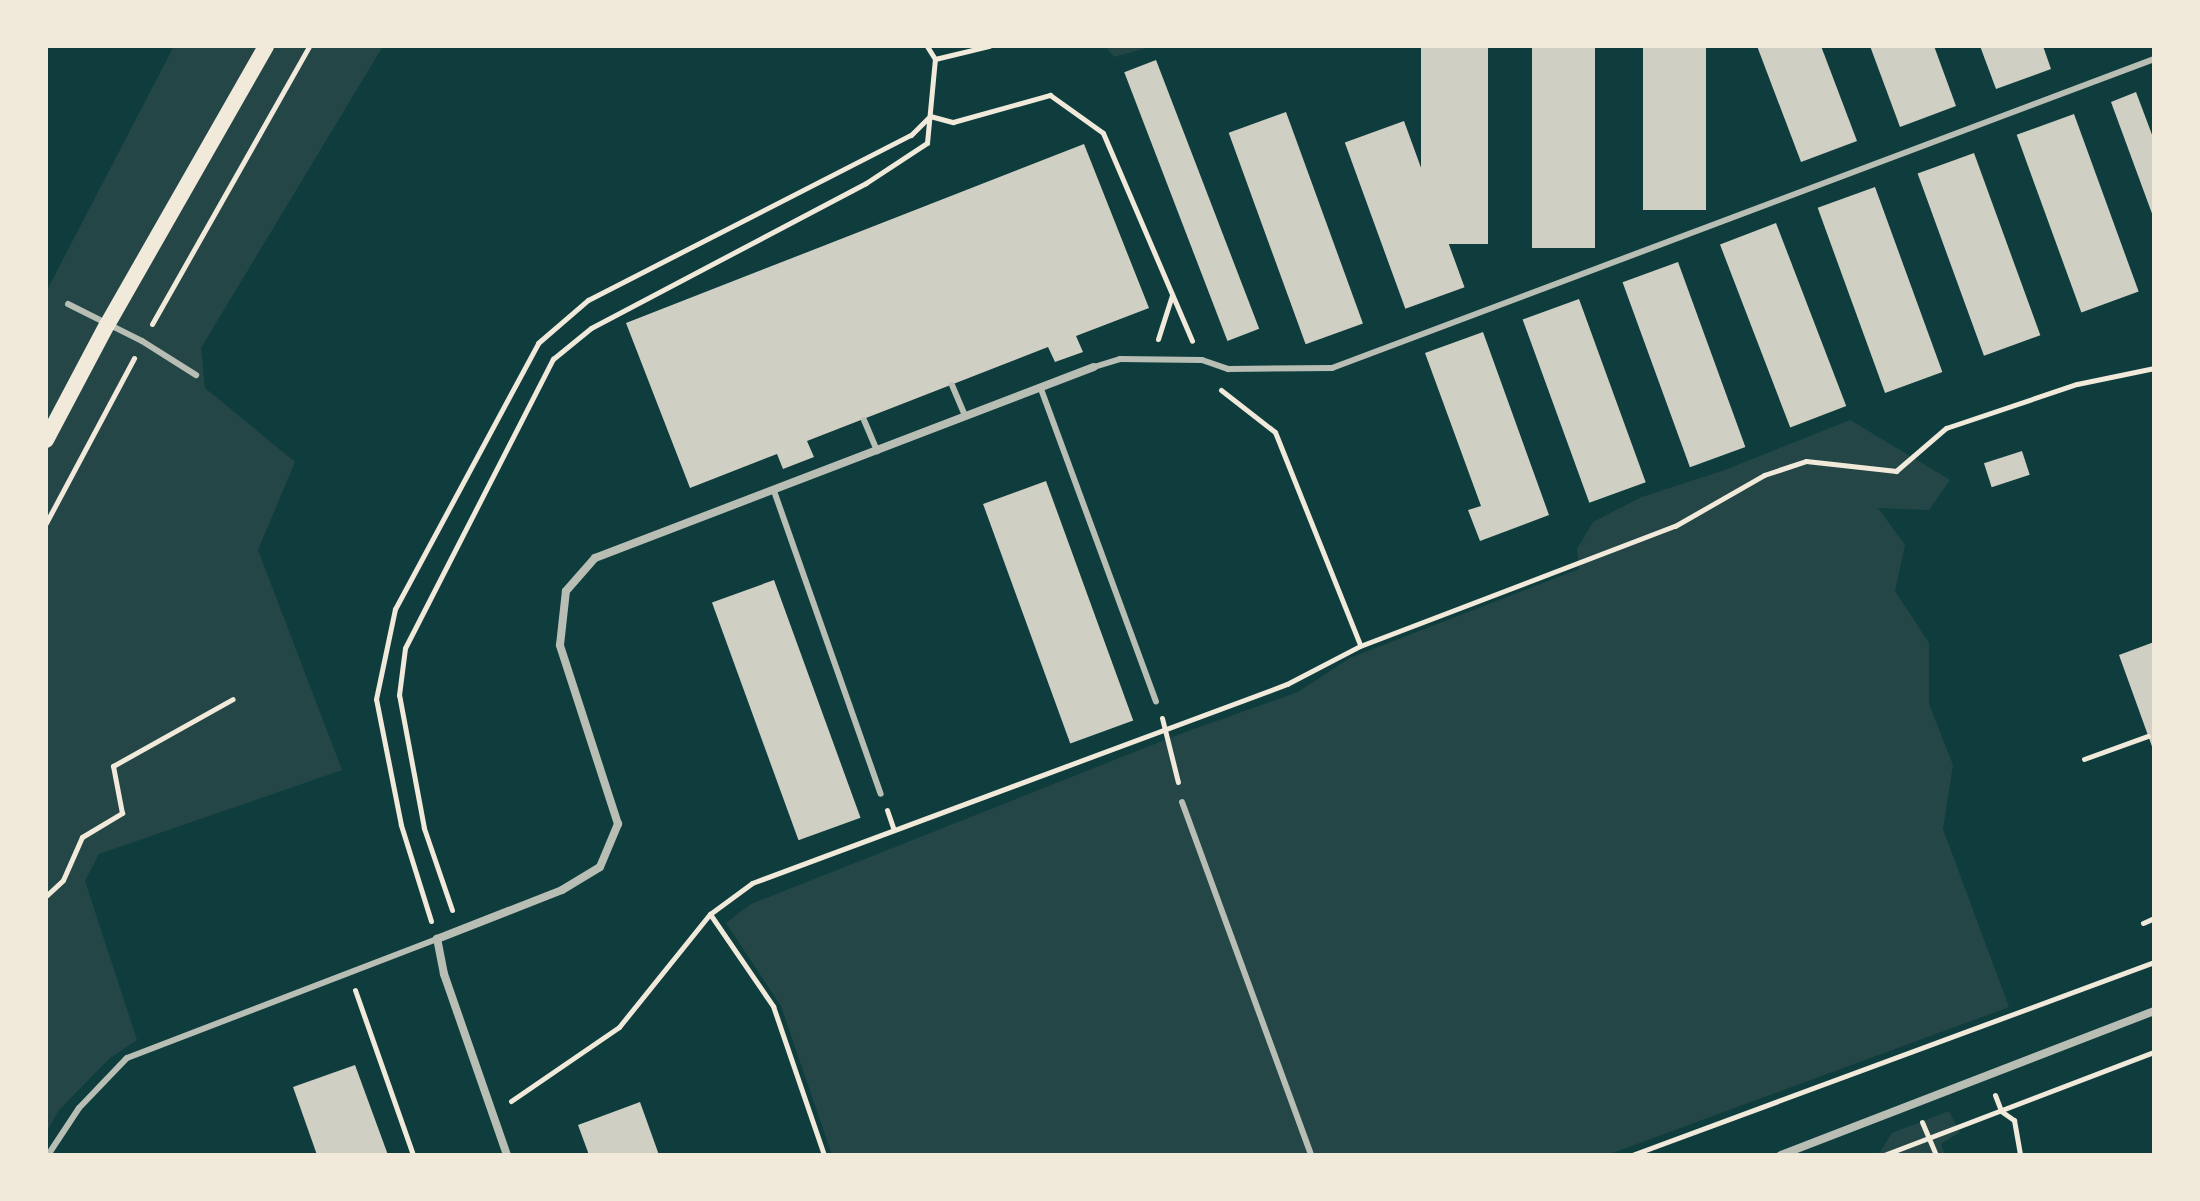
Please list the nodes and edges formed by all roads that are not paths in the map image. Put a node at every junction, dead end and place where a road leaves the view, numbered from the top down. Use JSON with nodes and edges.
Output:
{"nodes":[{"id":1,"x":266,"y":46,"type":"edge"},
{"id":2,"x":2154,"y":59,"type":"edge"},
{"id":3,"x":68,"y":304,"type":"dead end"},
{"id":4,"x":107,"y":325,"type":"junction"},
{"id":5,"x":1094,"y":367,"type":"joint"},
{"id":6,"x":196,"y":375,"type":"dead end"},
{"id":7,"x":952,"y":385,"type":"dead end"},
{"id":8,"x":1041,"y":389,"type":"junction"},
{"id":9,"x":965,"y":415,"type":"junction"},
{"id":10,"x":864,"y":420,"type":"dead end"},
{"id":11,"x":46,"y":440,"type":"edge"},
{"id":12,"x":877,"y":451,"type":"junction"},
{"id":13,"x":774,"y":491,"type":"junction"},
{"id":14,"x":1156,"y":702,"type":"dead end"},
{"id":15,"x":881,"y":794,"type":"dead end"},
{"id":16,"x":1182,"y":802,"type":"road end"},
{"id":17,"x":437,"y":939,"type":"junction"},
{"id":18,"x":2154,"y":1011,"type":"edge"},
{"id":19,"x":48,"y":1155,"type":"edge"},
{"id":20,"x":507,"y":1155,"type":"edge"},
{"id":21,"x":1311,"y":1155,"type":"edge"},
{"id":22,"x":1781,"y":1155,"type":"edge"}],
"edges":[{"from":1,"to":4,"type":"main road"},
{"from":2,"to":5,"type":"lane"},
{"from":3,"to":4,"type":"lane"},
{"from":4,"to":6,"type":"lane"},
{"from":4,"to":11,"type":"main road"},
{"from":5,"to":8,"type":"street"},
{"from":7,"to":9,"type":"lane"},
{"from":8,"to":9,"type":"street"},
{"from":8,"to":14,"type":"lane"},
{"from":9,"to":12,"type":"street"},
{"from":10,"to":12,"type":"lane"},
{"from":12,"to":13,"type":"street"},
{"from":13,"to":15,"type":"lane"},
{"from":13,"to":17,"type":"street"},
{"from":16,"to":21,"type":"lane"},
{"from":17,"to":19,"type":"lane"},
{"from":17,"to":20,"type":"street"},
{"from":18,"to":22,"type":"street"}]}
